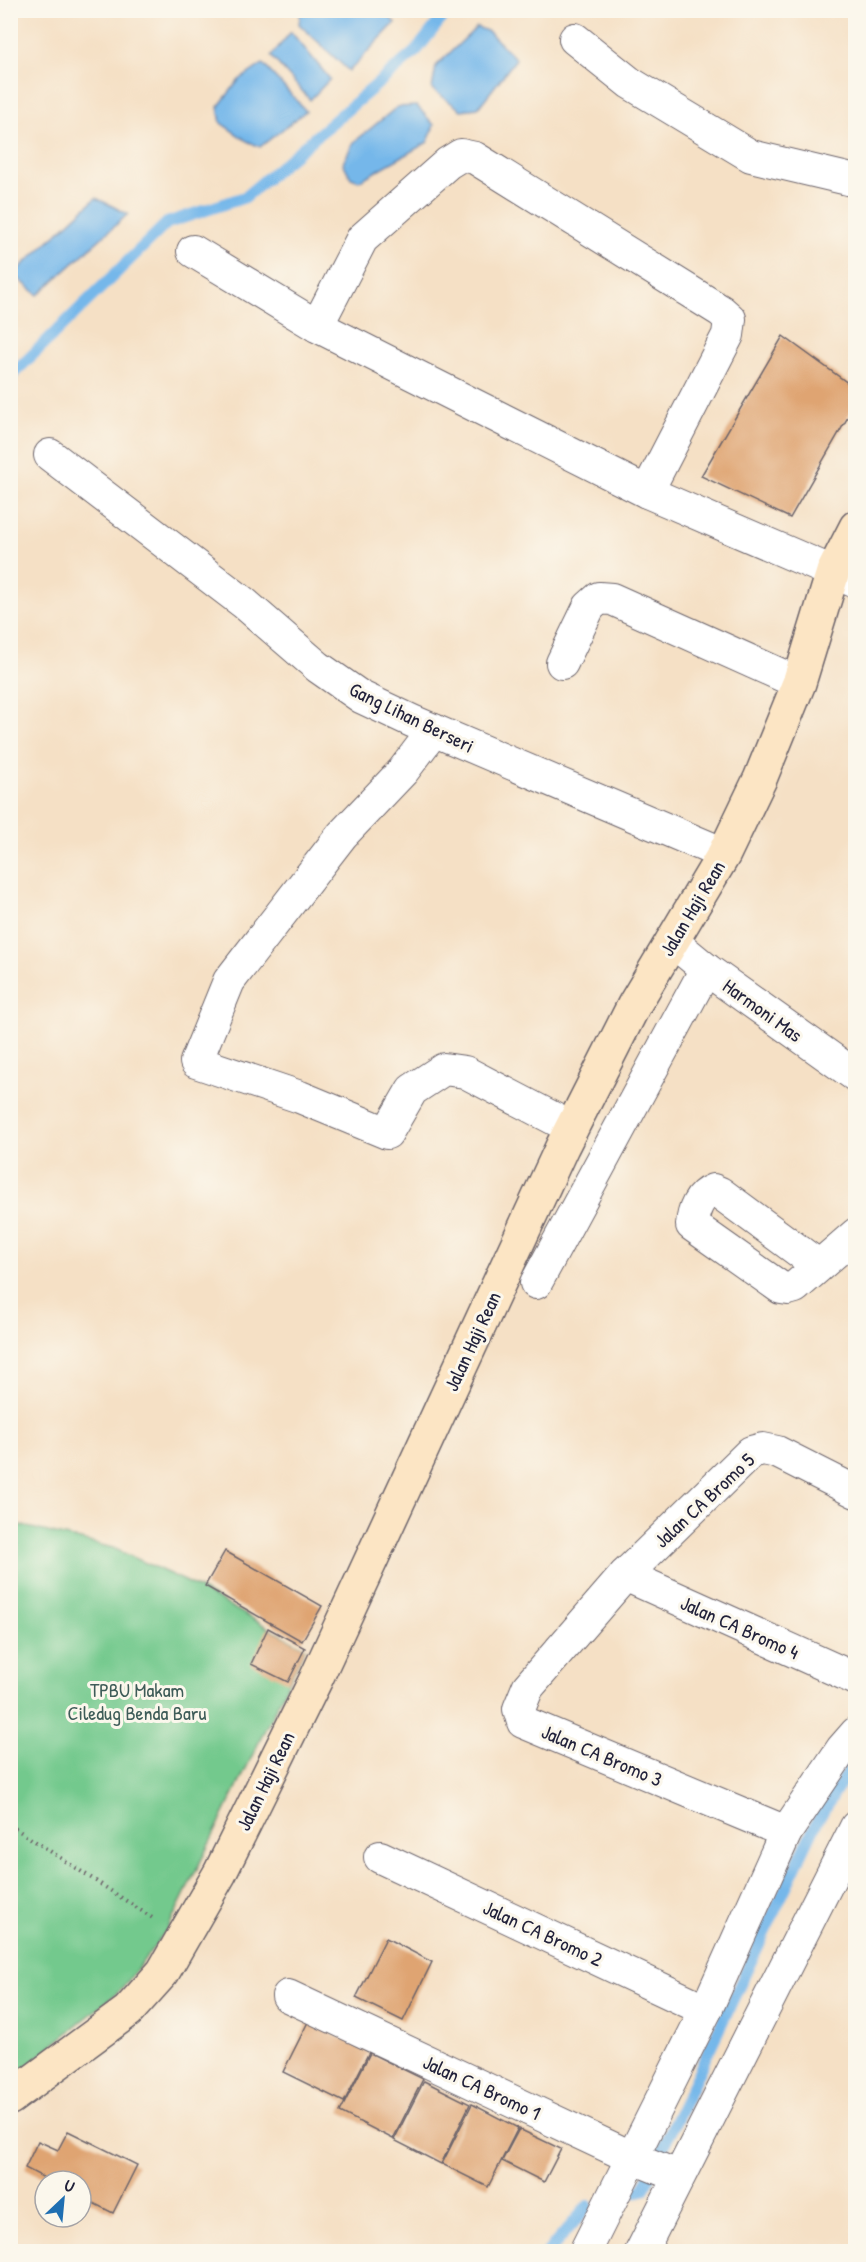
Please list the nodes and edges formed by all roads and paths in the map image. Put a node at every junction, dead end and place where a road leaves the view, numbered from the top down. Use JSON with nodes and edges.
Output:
{"nodes":[{"id":1,"x":575,"y":39,"type":"dead end"},
{"id":2,"x":855,"y":181,"type":"edge"},
{"id":3,"x":193,"y":251,"type":"dead end"},
{"id":4,"x":317,"y":326,"type":"junction"},
{"id":5,"x":50,"y":455,"type":"dead end"},
{"id":6,"x":647,"y":492,"type":"junction"},
{"id":7,"x":855,"y":527,"type":"edge"},
{"id":8,"x":844,"y":577,"type":"edge"},
{"id":9,"x":562,"y":663,"type":"dead end"},
{"id":10,"x":799,"y":683,"type":"junction"},
{"id":11,"x":434,"y":730,"type":"junction"},
{"id":12,"x":724,"y":854,"type":"junction"},
{"id":13,"x":672,"y":941,"type":"junction"},
{"id":14,"x":706,"y":969,"type":"junction"},
{"id":15,"x":855,"y":1076,"type":"edge"},
{"id":16,"x":572,"y":1128,"type":"junction"},
{"id":17,"x":855,"y":1234,"type":"edge"},
{"id":18,"x":819,"y":1266,"type":"dead end"},
{"id":19,"x":536,"y":1283,"type":"dead end"},
{"id":20,"x":855,"y":1492,"type":"edge"},
{"id":21,"x":625,"y":1575,"type":"junction"},
{"id":22,"x":855,"y":1679,"type":"edge"},
{"id":23,"x":855,"y":1732,"type":"edge"},
{"id":24,"x":10,"y":1825,"type":"edge"},
{"id":25,"x":855,"y":1827,"type":"edge"},
{"id":26,"x":786,"y":1832,"type":"junction"},
{"id":27,"x":380,"y":1857,"type":"dead end"},
{"id":28,"x":182,"y":1937,"type":"junction"},
{"id":29,"x":288,"y":1996,"type":"dead end"},
{"id":30,"x":706,"y":2010,"type":"junction"},
{"id":31,"x":10,"y":2098,"type":"edge"},
{"id":32,"x":656,"y":2168,"type":"junction"},
{"id":33,"x":585,"y":2252,"type":"edge"},
{"id":34,"x":641,"y":2252,"type":"edge"}],
"edges":[{"from":1,"to":2,"type":"street"},
{"from":3,"to":4,"type":"street"},
{"from":4,"to":6,"type":"street"},
{"from":4,"to":6,"type":"street"},
{"from":5,"to":11,"type":"street","name":"Gang Lihan Berseri"},
{"from":6,"to":8,"type":"street"},
{"from":7,"to":8,"type":"street","name":"Jalan Haji Rean"},
{"from":8,"to":10,"type":"street","name":"Jalan Haji Rean"},
{"from":9,"to":10,"type":"street"},
{"from":10,"to":12,"type":"street","name":"Jalan Haji Rean"},
{"from":11,"to":12,"type":"street","name":"Gang Lihan Berseri"},
{"from":11,"to":16,"type":"street"},
{"from":12,"to":13,"type":"street","name":"Jalan Haji Rean"},
{"from":13,"to":14,"type":"street","name":"Harmoni Mas"},
{"from":13,"to":16,"type":"street","name":"Jalan Haji Rean"},
{"from":14,"to":15,"type":"street","name":"Harmoni Mas"},
{"from":14,"to":19,"type":"street"},
{"from":16,"to":28,"type":"street","name":"Jalan Haji Rean"},
{"from":17,"to":18,"type":"street"},
{"from":20,"to":21,"type":"street","name":"Jalan CA Bromo 5"},
{"from":21,"to":22,"type":"street","name":"Jalan CA Bromo 4"},
{"from":21,"to":26,"type":"street","name":"Jalan CA Bromo 3"},
{"from":23,"to":26,"type":"street"},
{"from":24,"to":28,"type":"path"},
{"from":25,"to":32,"type":"street"},
{"from":26,"to":30,"type":"street"},
{"from":27,"to":30,"type":"street","name":"Jalan CA Bromo 2"},
{"from":28,"to":31,"type":"street","name":"Jalan Haji Rean"},
{"from":29,"to":32,"type":"street","name":"Jalan CA Bromo 1"},
{"from":30,"to":32,"type":"street"},
{"from":32,"to":33,"type":"street"},
{"from":32,"to":34,"type":"street"}]}
